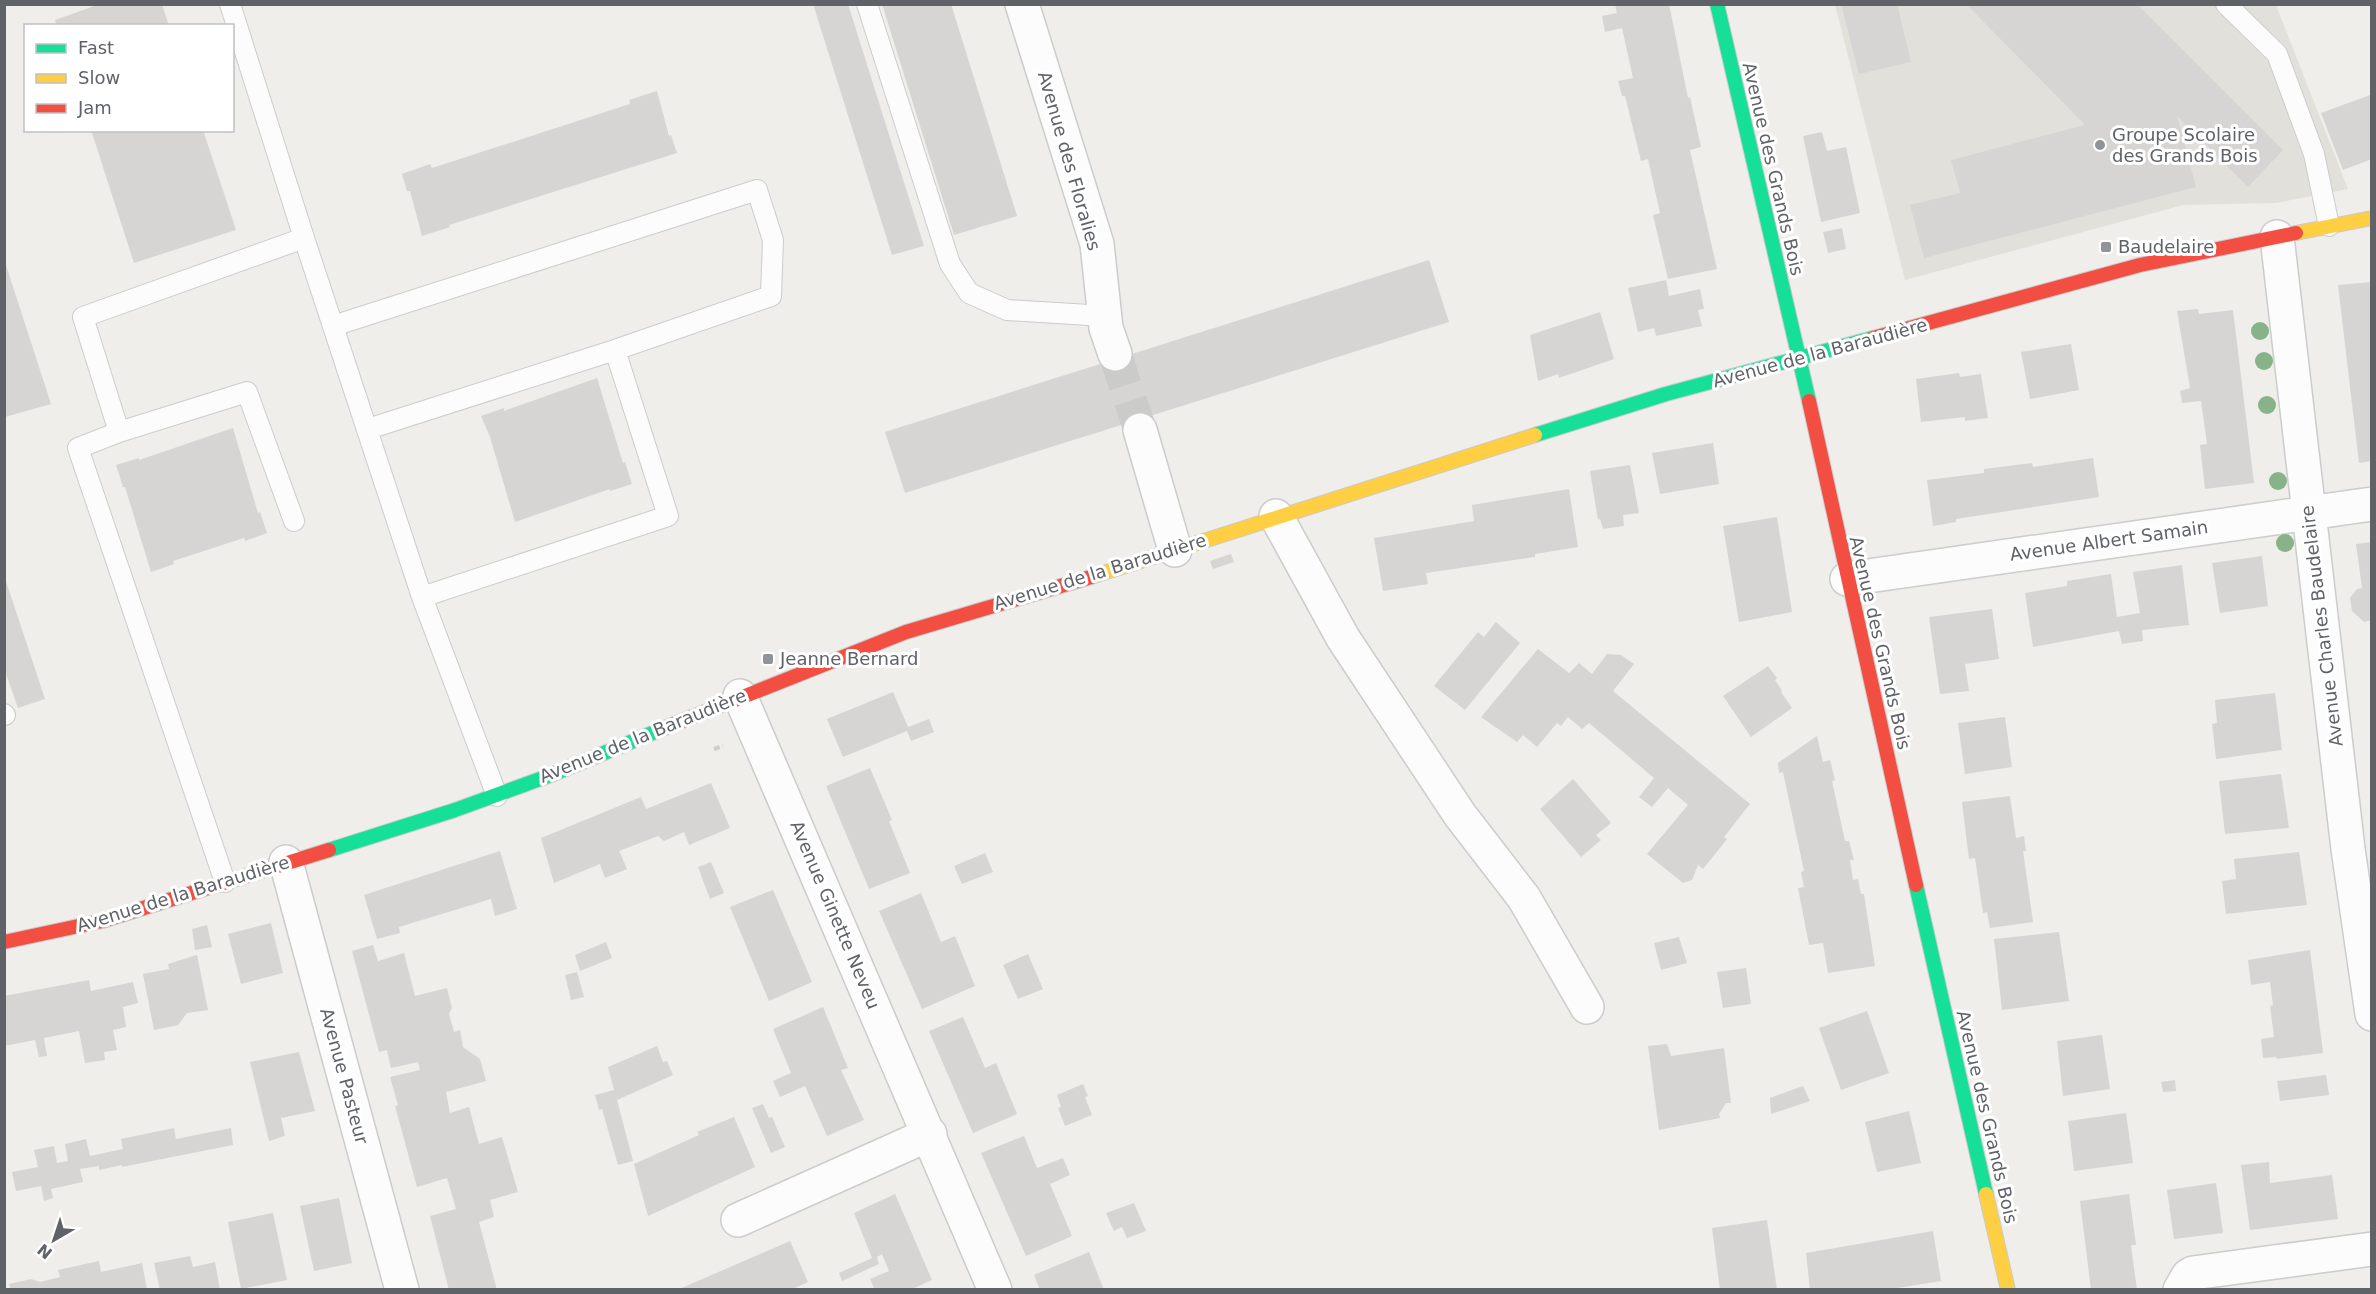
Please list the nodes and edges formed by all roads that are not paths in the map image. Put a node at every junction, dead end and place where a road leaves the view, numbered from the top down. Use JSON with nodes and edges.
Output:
{"nodes":[{"id":1,"x":230,"y":4,"type":"edge"},
{"id":2,"x":867,"y":4,"type":"edge"},
{"id":3,"x":1022,"y":4,"type":"edge"},
{"id":4,"x":1717,"y":4,"type":"edge"},
{"id":5,"x":2226,"y":4,"type":"edge"},
{"id":6,"x":2372,"y":218,"type":"edge"},
{"id":7,"x":2329,"y":226,"type":"junction"},
{"id":8,"x":2277,"y":237,"type":"junction"},
{"id":9,"x":304,"y":238,"type":"junction"},
{"id":10,"x":1105,"y":316,"type":"junction"},
{"id":11,"x":333,"y":326,"type":"junction"},
{"id":12,"x":615,"y":350,"type":"junction"},
{"id":13,"x":1115,"y":354,"type":"tunnel mouth"},
{"id":14,"x":1800,"y":358,"type":"junction"},
{"id":15,"x":368,"y":429,"type":"junction"},
{"id":16,"x":1140,"y":430,"type":"tunnel mouth"},
{"id":17,"x":120,"y":432,"type":"junction"},
{"id":18,"x":2372,"y":504,"type":"edge"},
{"id":19,"x":2308,"y":512,"type":"junction"},
{"id":20,"x":1276,"y":516,"type":"junction"},
{"id":21,"x":294,"y":521,"type":"dead end"},
{"id":22,"x":1175,"y":550,"type":"junction"},
{"id":23,"x":1847,"y":579,"type":"junction"},
{"id":24,"x":422,"y":597,"type":"junction"},
{"id":25,"x":741,"y":696,"type":"junction"},
{"id":26,"x":497,"y":795,"type":"junction"},
{"id":27,"x":286,"y":862,"type":"junction"},
{"id":28,"x":225,"y":882,"type":"junction"},
{"id":29,"x":4,"y":942,"type":"edge"},
{"id":30,"x":1587,"y":1008,"type":"dead end"},
{"id":31,"x":2372,"y":1014,"type":"edge"},
{"id":32,"x":930,"y":1134,"type":"junction"},
{"id":33,"x":738,"y":1220,"type":"dead end"},
{"id":34,"x":2372,"y":1249,"type":"edge"},
{"id":35,"x":2190,"y":1280,"type":"edge"},
{"id":36,"x":402,"y":1290,"type":"edge"},
{"id":37,"x":995,"y":1290,"type":"edge"},
{"id":38,"x":2008,"y":1290,"type":"edge"}],
"edges":[{"from":1,"to":9,"type":"lane"},
{"from":2,"to":10,"type":"lane"},
{"from":3,"to":10,"type":"street","name":"Avenue des Floralies"},
{"from":4,"to":14,"type":"street","name":"Avenue des Grands Bois"},
{"from":5,"to":7,"type":"lane"},
{"from":6,"to":7,"type":"street","name":"Avenue de la Baraudière"},
{"from":7,"to":8,"type":"street","name":"Avenue de la Baraudière"},
{"from":8,"to":14,"type":"street","name":"Avenue de la Baraudière"},
{"from":8,"to":19,"type":"street","name":"Avenue Charles Baudelaire"},
{"from":9,"to":11,"type":"lane"},
{"from":9,"to":17,"type":"lane"},
{"from":10,"to":13,"type":"street","name":"Avenue des Floralies"},
{"from":11,"to":12,"type":"lane"},
{"from":11,"to":15,"type":"lane"},
{"from":12,"to":15,"type":"lane"},
{"from":12,"to":24,"type":"lane"},
{"from":14,"to":20,"type":"street","name":"Avenue de la Baraudière"},
{"from":14,"to":23,"type":"street","name":"Avenue des Grands Bois"},
{"from":15,"to":24,"type":"lane"},
{"from":16,"to":22,"type":"street"},
{"from":17,"to":21,"type":"lane"},
{"from":17,"to":28,"type":"lane"},
{"from":18,"to":19,"type":"street","name":"Avenue Albert Samain"},
{"from":19,"to":23,"type":"street","name":"Avenue Albert Samain"},
{"from":19,"to":31,"type":"street","name":"Avenue Charles Baudelaire"},
{"from":20,"to":22,"type":"street","name":"Avenue de la Baraudière"},
{"from":20,"to":30,"type":"street"},
{"from":22,"to":25,"type":"street","name":"Avenue de la Baraudière"},
{"from":23,"to":38,"type":"street","name":"Avenue des Grands Bois"},
{"from":24,"to":26,"type":"lane"},
{"from":25,"to":26,"type":"street","name":"Avenue de la Baraudière"},
{"from":25,"to":32,"type":"street","name":"Avenue Ginette Neveu"},
{"from":26,"to":27,"type":"street","name":"Avenue de la Baraudière"},
{"from":27,"to":28,"type":"street","name":"Avenue de la Baraudière"},
{"from":27,"to":36,"type":"street","name":"Avenue Pasteur"},
{"from":28,"to":29,"type":"street","name":"Avenue de la Baraudière"},
{"from":32,"to":33,"type":"street"},
{"from":32,"to":37,"type":"street","name":"Avenue Ginette Neveu"},
{"from":34,"to":35,"type":"street"}]}
